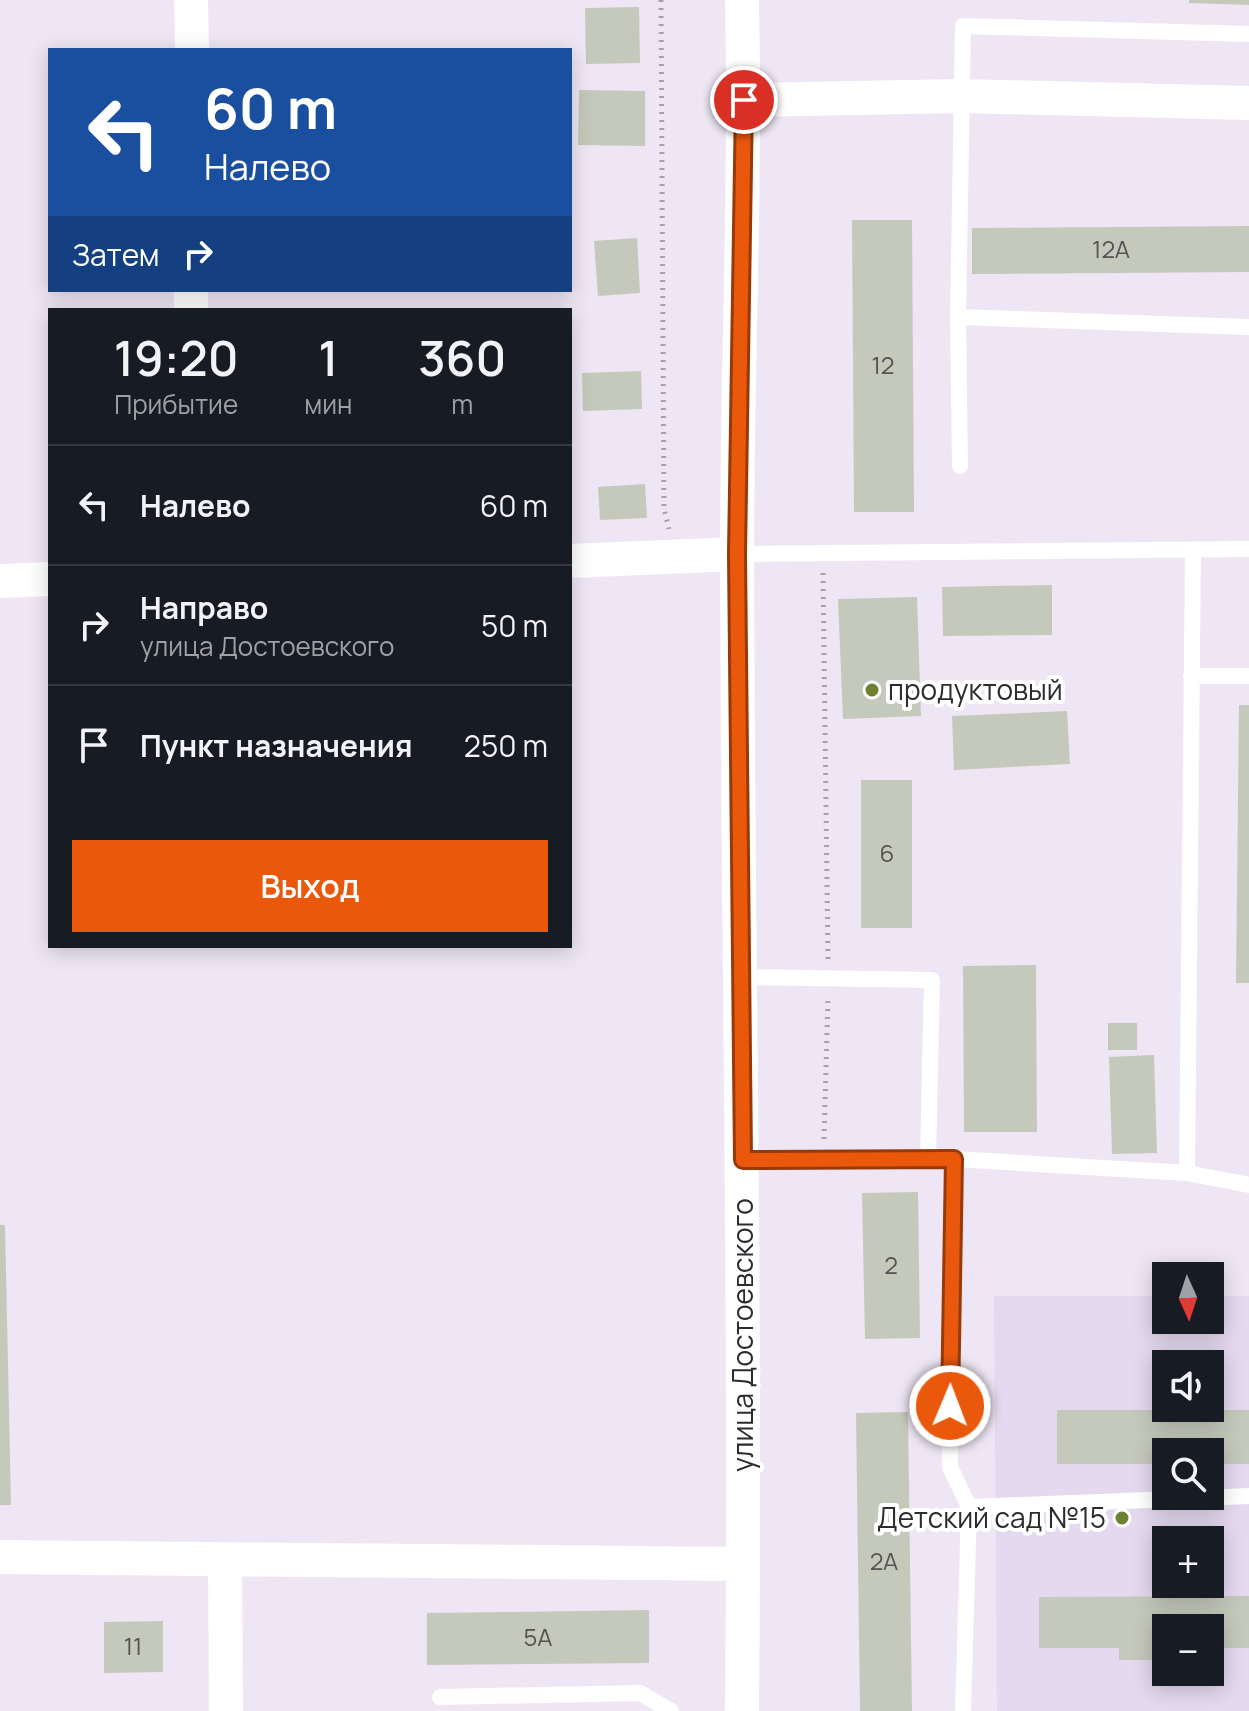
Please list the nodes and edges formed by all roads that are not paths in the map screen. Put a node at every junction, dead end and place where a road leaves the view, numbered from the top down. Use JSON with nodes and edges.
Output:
{"nodes":[{"id":1,"x":191,"y":0,"type":"edge"},
{"id":2,"x":742,"y":0,"type":"edge"},
{"id":3,"x":1249,"y":34,"type":"edge"},
{"id":4,"x":192,"y":48,"type":"edge"},
{"id":5,"x":961,"y":96,"type":"junction"},
{"id":6,"x":744,"y":100,"type":"junction"},
{"id":7,"x":1249,"y":103,"type":"edge"},
{"id":8,"x":958,"y":317,"type":"junction"},
{"id":9,"x":1249,"y":327,"type":"edge"},
{"id":10,"x":960,"y":466,"type":"dead end"},
{"id":11,"x":1249,"y":549,"type":"edge"},
{"id":12,"x":1193,"y":550,"type":"junction"},
{"id":13,"x":737,"y":554,"type":"junction"},
{"id":14,"x":572,"y":561,"type":"edge"},
{"id":15,"x":48,"y":579,"type":"edge"},
{"id":16,"x":0,"y":581,"type":"edge"},
{"id":17,"x":1191,"y":676,"type":"junction"},
{"id":18,"x":1249,"y":676,"type":"edge"},
{"id":19,"x":740,"y":977,"type":"junction"},
{"id":20,"x":928,"y":1159,"type":"junction"},
{"id":21,"x":954,"y":1159,"type":"junction"},
{"id":22,"x":743,"y":1160,"type":"junction"},
{"id":23,"x":1187,"y":1173,"type":"junction"},
{"id":24,"x":1249,"y":1185,"type":"edge"},
{"id":25,"x":1249,"y":1496,"type":"edge"},
{"id":26,"x":969,"y":1507,"type":"junction"},
{"id":27,"x":0,"y":1557,"type":"edge"},
{"id":28,"x":225,"y":1561,"type":"junction"},
{"id":29,"x":743,"y":1564,"type":"junction"},
{"id":30,"x":440,"y":1697,"type":"dead end"},
{"id":31,"x":226,"y":1711,"type":"edge"},
{"id":32,"x":671,"y":1711,"type":"edge"},
{"id":33,"x":742,"y":1711,"type":"edge"},
{"id":34,"x":963,"y":1711,"type":"edge"}],
"edges":[{"from":1,"to":4,"type":"street"},
{"from":2,"to":6,"type":"street","name":"улица Достоевского"},
{"from":3,"to":5,"type":"lane"},
{"from":5,"to":6,"type":"street"},
{"from":5,"to":7,"type":"street"},
{"from":5,"to":8,"type":"lane"},
{"from":6,"to":13,"type":"street","name":"улица Достоевского"},
{"from":8,"to":9,"type":"lane"},
{"from":8,"to":10,"type":"lane"},
{"from":11,"to":12,"type":"lane"},
{"from":12,"to":13,"type":"lane"},
{"from":12,"to":17,"type":"lane"},
{"from":13,"to":14,"type":"street"},
{"from":13,"to":19,"type":"street","name":"улица Достоевского"},
{"from":15,"to":16,"type":"street"},
{"from":17,"to":18,"type":"lane"},
{"from":17,"to":23,"type":"lane"},
{"from":19,"to":20,"type":"lane"},
{"from":19,"to":22,"type":"street","name":"улица Достоевского"},
{"from":20,"to":21,"type":"lane"},
{"from":20,"to":22,"type":"lane"},
{"from":21,"to":23,"type":"lane"},
{"from":21,"to":26,"type":"lane"},
{"from":22,"to":29,"type":"street","name":"улица Достоевского"},
{"from":23,"to":24,"type":"lane"},
{"from":25,"to":26,"type":"lane"},
{"from":26,"to":34,"type":"lane"},
{"from":27,"to":28,"type":"street"},
{"from":28,"to":29,"type":"street"},
{"from":28,"to":31,"type":"street"},
{"from":29,"to":33,"type":"street","name":"улица Достоевского"},
{"from":30,"to":32,"type":"lane"}]}
